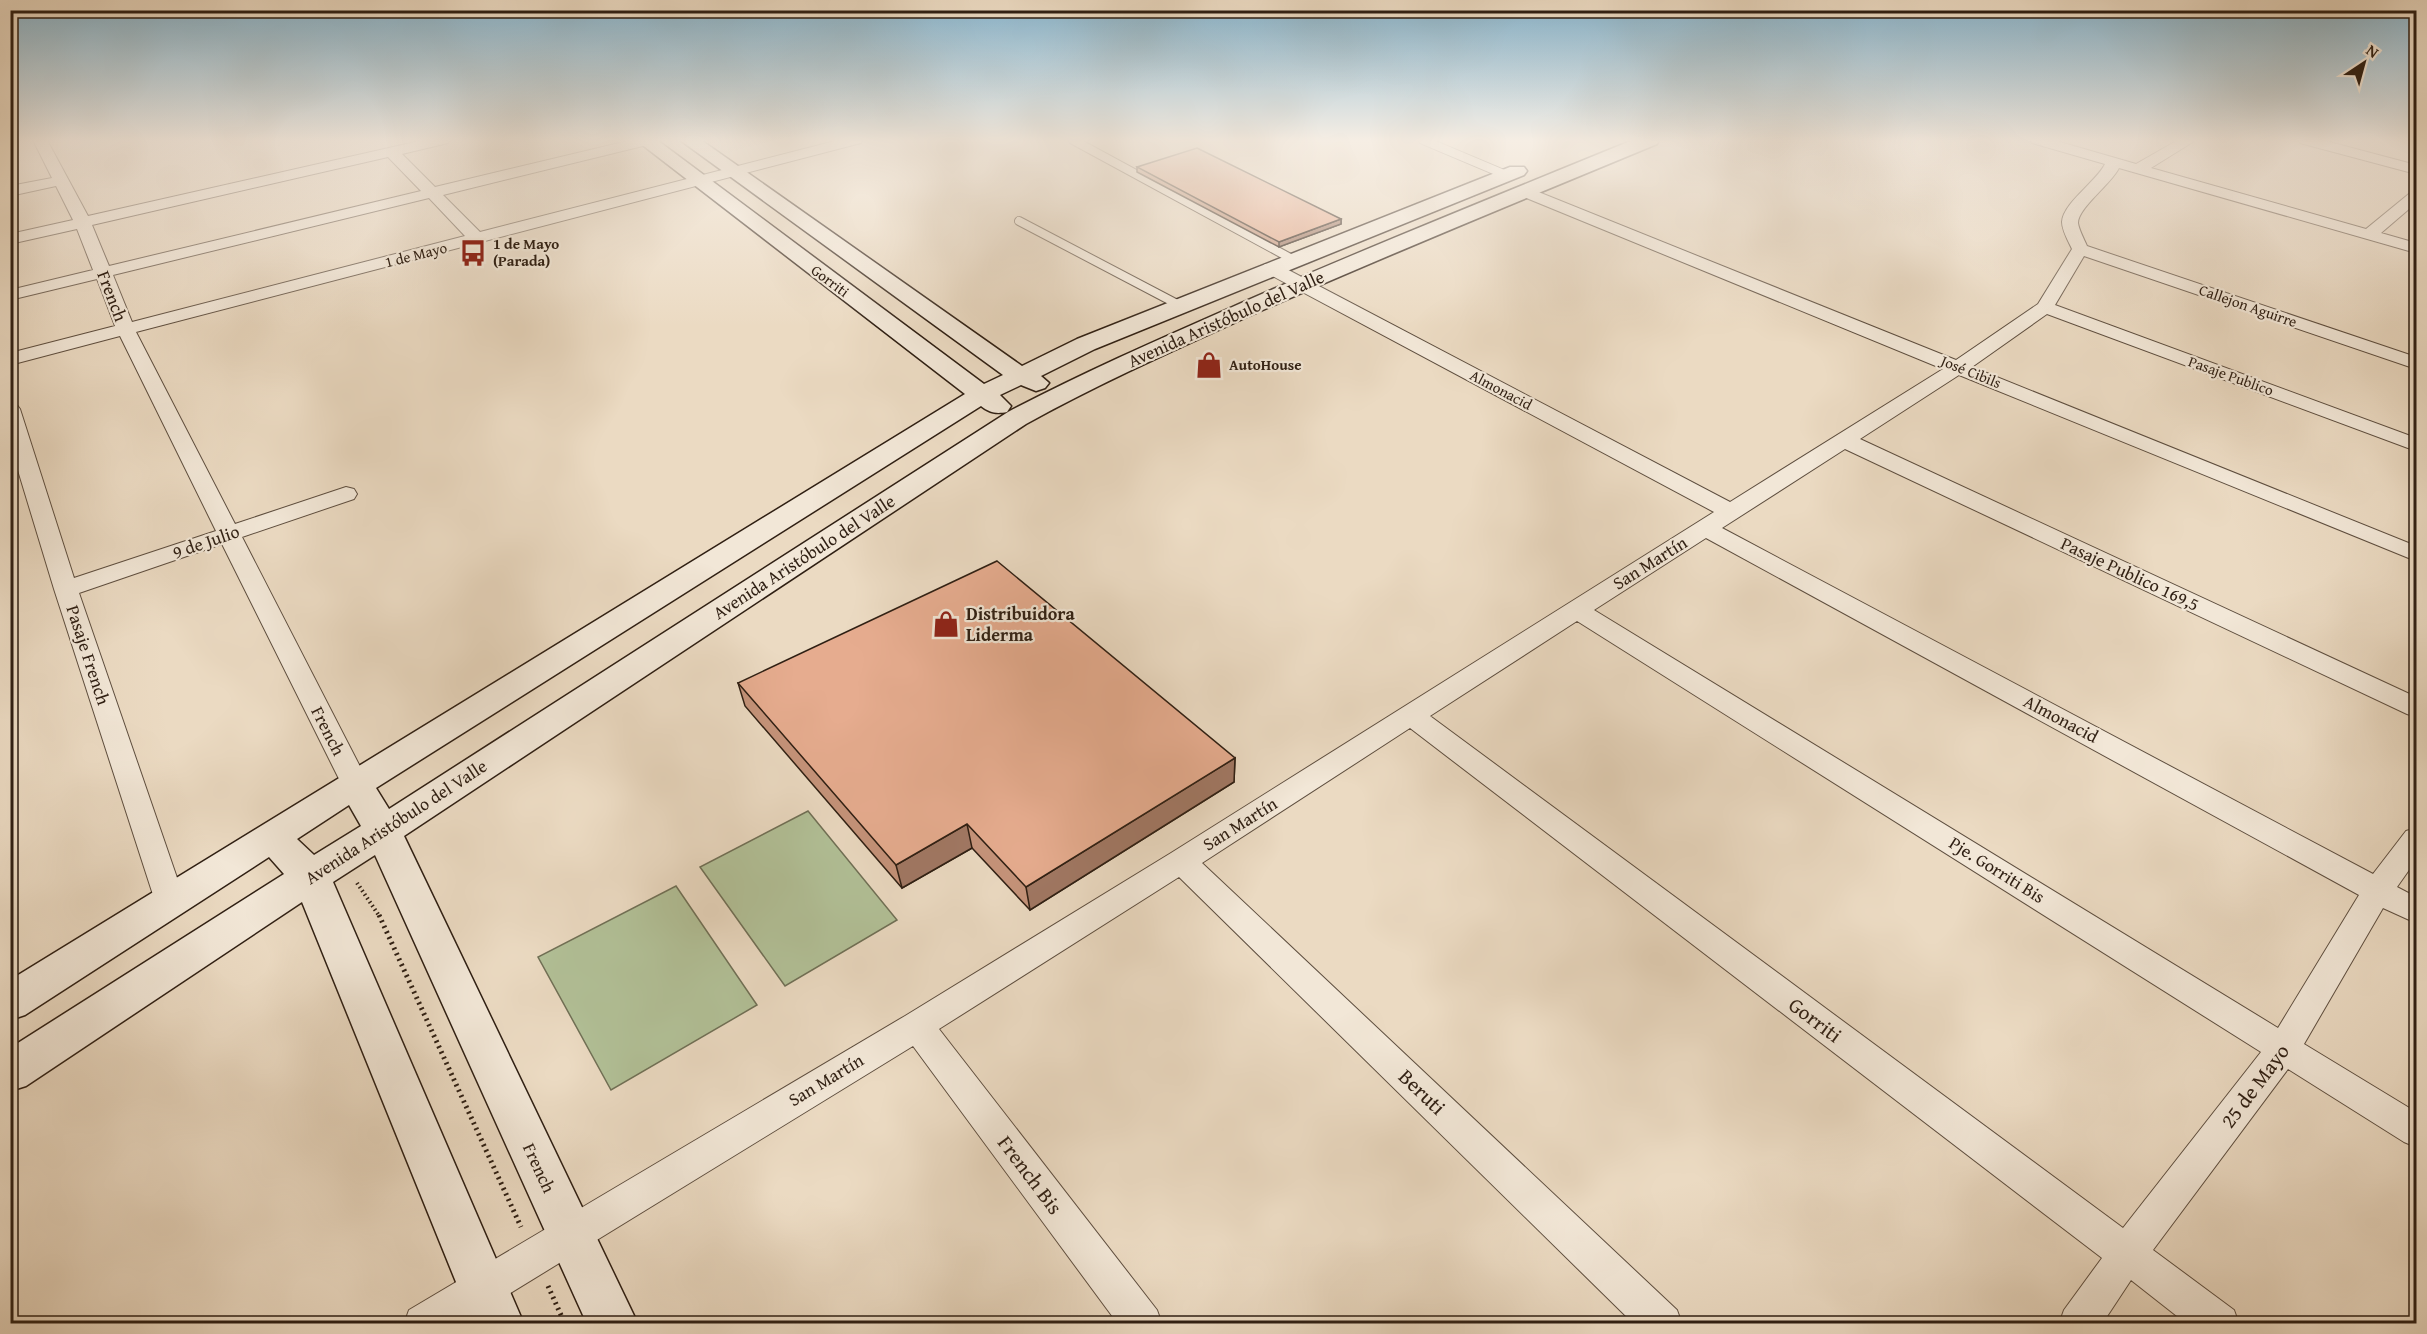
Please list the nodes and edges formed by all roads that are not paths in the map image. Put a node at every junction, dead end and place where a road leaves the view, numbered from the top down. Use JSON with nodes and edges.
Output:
{"nodes":[{"id":1,"x":71,"y":202,"type":"edge"},
{"id":2,"x":173,"y":202,"type":"edge"},
{"id":3,"x":394,"y":202,"type":"edge"},
{"id":4,"x":441,"y":202,"type":"edge"},
{"id":5,"x":616,"y":202,"type":"edge"},
{"id":6,"x":725,"y":202,"type":"edge"},
{"id":7,"x":775,"y":202,"type":"edge"},
{"id":8,"x":1187,"y":202,"type":"edge"},
{"id":9,"x":1437,"y":202,"type":"edge"},
{"id":10,"x":1500,"y":202,"type":"edge"},
{"id":11,"x":1550,"y":202,"type":"edge"},
{"id":12,"x":2082,"y":202,"type":"edge"},
{"id":13,"x":2256,"y":202,"type":"edge"},
{"id":14,"x":2408,"y":202,"type":"edge"},
{"id":15,"x":1019,"y":221,"type":"dead end"},
{"id":16,"x":82,"y":223,"type":"junction"},
{"id":17,"x":2369,"y":234,"type":"junction"},
{"id":18,"x":10,"y":239,"type":"edge"},
{"id":19,"x":477,"y":239,"type":"junction"},
{"id":20,"x":2416,"y":248,"type":"edge"},
{"id":21,"x":2080,"y":249,"type":"junction"},
{"id":22,"x":1292,"y":260,"type":"junction"},
{"id":23,"x":1271,"y":268,"type":"junction"},
{"id":24,"x":104,"y":272,"type":"junction"},
{"id":25,"x":1301,"y":284,"type":"junction"},
{"id":26,"x":10,"y":295,"type":"edge"},
{"id":27,"x":1179,"y":306,"type":"junction"},
{"id":28,"x":2045,"y":307,"type":"junction"},
{"id":29,"x":125,"y":328,"type":"junction"},
{"id":30,"x":10,"y":359,"type":"edge"},
{"id":31,"x":2416,"y":363,"type":"edge"},
{"id":32,"x":1959,"y":367,"type":"junction"},
{"id":33,"x":1019,"y":375,"type":"junction"},
{"id":34,"x":1060,"y":394,"type":"junction"},
{"id":35,"x":981,"y":395,"type":"junction"},
{"id":36,"x":10,"y":409,"type":"edge"},
{"id":37,"x":1017,"y":418,"type":"junction"},
{"id":38,"x":1844,"y":440,"type":"junction"},
{"id":39,"x":2416,"y":445,"type":"edge"},
{"id":40,"x":19,"y":469,"type":"edge"},
{"id":41,"x":346,"y":494,"type":"dead end"},
{"id":42,"x":1731,"y":512,"type":"junction"},
{"id":43,"x":1705,"y":528,"type":"junction"},
{"id":44,"x":229,"y":534,"type":"junction"},
{"id":45,"x":2416,"y":554,"type":"edge"},
{"id":46,"x":66,"y":589,"type":"junction"},
{"id":47,"x":1576,"y":610,"type":"junction"},
{"id":48,"x":2416,"y":708,"type":"edge"},
{"id":49,"x":1411,"y":715,"type":"junction"},
{"id":50,"x":355,"y":784,"type":"junction"},
{"id":51,"x":383,"y":831,"type":"junction"},
{"id":52,"x":272,"y":837,"type":"junction"},
{"id":53,"x":2416,"y":839,"type":"edge"},
{"id":54,"x":1181,"y":861,"type":"junction"},
{"id":55,"x":325,"y":868,"type":"junction"},
{"id":56,"x":2379,"y":890,"type":"junction"},
{"id":57,"x":170,"y":901,"type":"junction"},
{"id":58,"x":2416,"y":911,"type":"edge"},
{"id":59,"x":10,"y":1002,"type":"edge"},
{"id":60,"x":917,"y":1026,"type":"junction"},
{"id":61,"x":2284,"y":1048,"type":"junction"},
{"id":62,"x":10,"y":1072,"type":"edge"},
{"id":63,"x":2416,"y":1131,"type":"edge"},
{"id":64,"x":552,"y":1244,"type":"junction"},
{"id":65,"x":2127,"y":1254,"type":"junction"},
{"id":66,"x":491,"y":1305,"type":"edge"},
{"id":67,"x":423,"y":1323,"type":"edge"},
{"id":68,"x":613,"y":1323,"type":"edge"},
{"id":69,"x":1143,"y":1323,"type":"edge"},
{"id":70,"x":1663,"y":1323,"type":"edge"},
{"id":71,"x":2078,"y":1323,"type":"edge"},
{"id":72,"x":2220,"y":1323,"type":"edge"}],
"edges":[{"from":1,"to":16,"type":"street","name":"French"},
{"from":2,"to":16,"type":"street"},
{"from":3,"to":24,"type":"street"},
{"from":4,"to":19,"type":"street"},
{"from":5,"to":19,"type":"street","name":"1 de Mayo"},
{"from":6,"to":35,"type":"main road","name":"Gorriti"},
{"from":7,"to":33,"type":"main road","name":"Gorriti"},
{"from":8,"to":22,"type":"lane"},
{"from":9,"to":22,"type":"main road","name":"Avenida Aristóbulo del Valle"},
{"from":10,"to":25,"type":"main road","name":"Avenida Aristóbulo del Valle"},
{"from":11,"to":32,"type":"street","name":"José Cibils"},
{"from":12,"to":21,"type":"street"},
{"from":13,"to":17,"type":"street"},
{"from":14,"to":17,"type":"street"},
{"from":15,"to":27,"type":"lane"},
{"from":16,"to":18,"type":"street"},
{"from":16,"to":24,"type":"street","name":"French"},
{"from":17,"to":20,"type":"street"},
{"from":19,"to":29,"type":"street","name":"1 de Mayo"},
{"from":21,"to":28,"type":"street"},
{"from":21,"to":31,"type":"street","name":"Callejon Aguirre"},
{"from":22,"to":23,"type":"main road","name":"Avenida Aristóbulo del Valle"},
{"from":23,"to":25,"type":"street","name":"Almonacid"},
{"from":23,"to":27,"type":"main road","name":"Avenida Aristóbulo del Valle"},
{"from":24,"to":26,"type":"street"},
{"from":24,"to":29,"type":"street","name":"French"},
{"from":25,"to":34,"type":"main road","name":"Avenida Aristóbulo del Valle"},
{"from":25,"to":42,"type":"street","name":"Almonacid"},
{"from":27,"to":33,"type":"main road","name":"Avenida Aristóbulo del Valle"},
{"from":28,"to":32,"type":"street","name":"San Martín"},
{"from":28,"to":39,"type":"street","name":"Pasaje Publico"},
{"from":29,"to":30,"type":"street","name":"1 de Mayo"},
{"from":29,"to":44,"type":"street","name":"French"},
{"from":32,"to":38,"type":"street","name":"San Martín"},
{"from":32,"to":45,"type":"street","name":"José Cibils"},
{"from":33,"to":34,"type":"main road","name":"Gorriti"},
{"from":33,"to":35,"type":"main road","name":"Avenida Aristóbulo del Valle"},
{"from":34,"to":37,"type":"main road","name":"Avenida Aristóbulo del Valle"},
{"from":35,"to":37,"type":"main road","name":"Gorriti"},
{"from":35,"to":50,"type":"main road","name":"Avenida Aristóbulo del Valle"},
{"from":36,"to":40,"type":"street","name":"Pasaje French"},
{"from":37,"to":51,"type":"main road","name":"Avenida Aristóbulo del Valle"},
{"from":38,"to":42,"type":"street","name":"San Martín"},
{"from":38,"to":48,"type":"street","name":"Pasaje Publico 169,5"},
{"from":40,"to":46,"type":"street","name":"Pasaje French"},
{"from":41,"to":44,"type":"street","name":"9 de Julio"},
{"from":42,"to":43,"type":"street","name":"San Martín"},
{"from":43,"to":47,"type":"street","name":"San Martín"},
{"from":43,"to":56,"type":"street","name":"Almonacid"},
{"from":44,"to":46,"type":"street","name":"9 de Julio"},
{"from":44,"to":50,"type":"street","name":"French"},
{"from":46,"to":57,"type":"street","name":"Pasaje French"},
{"from":47,"to":49,"type":"street","name":"San Martín"},
{"from":47,"to":61,"type":"street","name":"Pje. Gorriti Bis"},
{"from":49,"to":54,"type":"street","name":"San Martín"},
{"from":49,"to":65,"type":"street","name":"Gorriti"},
{"from":50,"to":51,"type":"main road","name":"French"},
{"from":50,"to":52,"type":"main road","name":"Avenida Aristóbulo del Valle"},
{"from":51,"to":55,"type":"main road","name":"Avenida Aristóbulo del Valle"},
{"from":51,"to":64,"type":"main road","name":"French"},
{"from":52,"to":55,"type":"main road"},
{"from":52,"to":57,"type":"main road","name":"Avenida Aristóbulo del Valle"},
{"from":53,"to":56,"type":"street","name":"25 de Mayo"},
{"from":54,"to":60,"type":"street","name":"San Martín"},
{"from":54,"to":70,"type":"street","name":"Beruti"},
{"from":55,"to":62,"type":"main road","name":"Avenida Aristóbulo del Valle"},
{"from":55,"to":66,"type":"main road"},
{"from":56,"to":58,"type":"street","name":"Almonacid"},
{"from":56,"to":61,"type":"street","name":"25 de Mayo"},
{"from":57,"to":59,"type":"main road","name":"Avenida Aristóbulo del Valle"},
{"from":60,"to":64,"type":"street","name":"San Martín"},
{"from":60,"to":69,"type":"street","name":"French Bis"},
{"from":61,"to":63,"type":"street","name":"Pje. Gorriti Bis"},
{"from":61,"to":65,"type":"street","name":"25 de Mayo"},
{"from":64,"to":66,"type":"street","name":"San Martín"},
{"from":64,"to":68,"type":"main road","name":"French"},
{"from":65,"to":71,"type":"street","name":"25 de Mayo"},
{"from":65,"to":72,"type":"street","name":"Gorriti"},
{"from":66,"to":67,"type":"street","name":"San Martín"}]}
